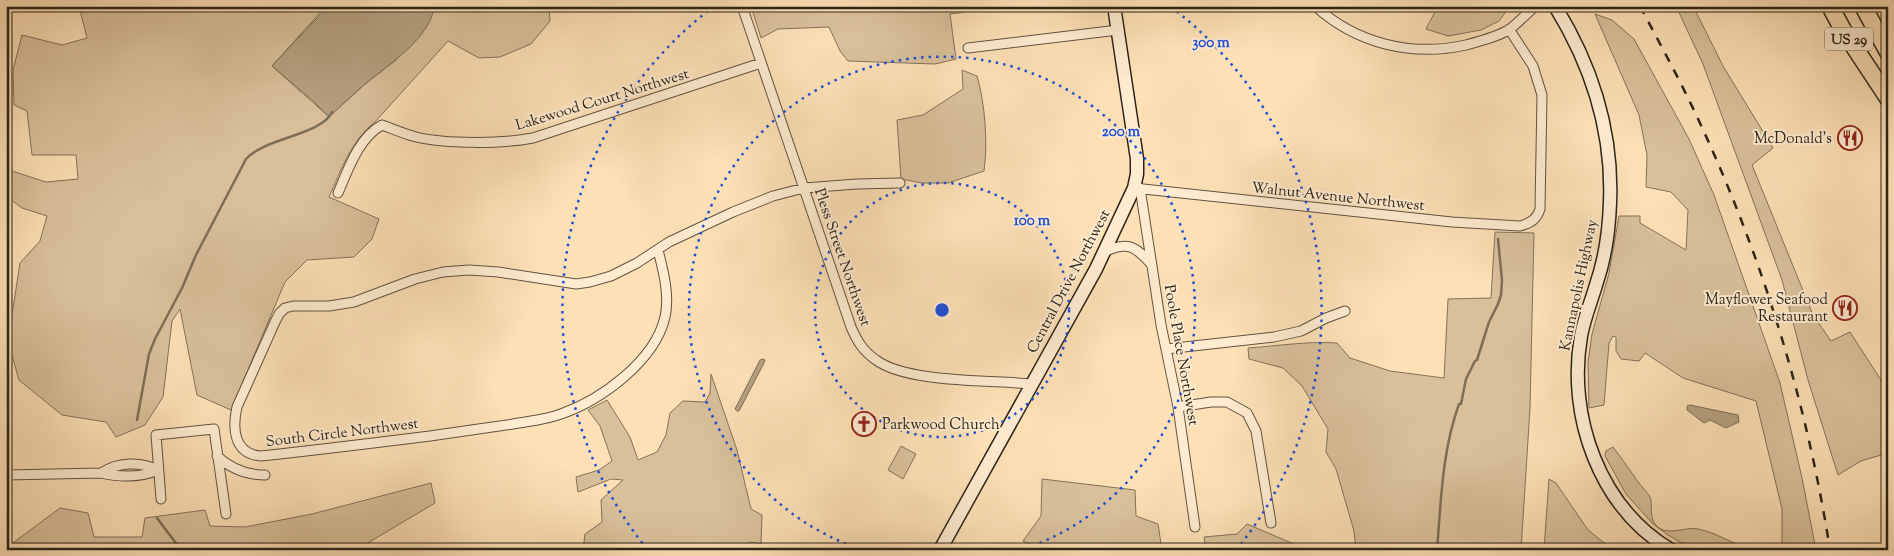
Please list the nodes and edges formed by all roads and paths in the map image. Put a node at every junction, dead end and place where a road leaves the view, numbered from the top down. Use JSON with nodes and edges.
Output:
{"nodes":[{"id":1,"x":742,"y":6,"type":"edge"},
{"id":2,"x":1114,"y":6,"type":"edge"},
{"id":3,"x":1316,"y":6,"type":"edge"},
{"id":4,"x":1536,"y":6,"type":"edge"},
{"id":5,"x":1555,"y":6,"type":"edge"},
{"id":6,"x":1830,"y":6,"type":"edge"},
{"id":7,"x":1862,"y":6,"type":"edge"},
{"id":8,"x":1509,"y":29,"type":"junction"},
{"id":9,"x":1118,"y":30,"type":"junction"},
{"id":10,"x":968,"y":48,"type":"dead end"},
{"id":11,"x":1888,"y":52,"type":"edge"},
{"id":12,"x":761,"y":62,"type":"junction"},
{"id":13,"x":1888,"y":98,"type":"edge"},
{"id":14,"x":900,"y":183,"type":"dead end"},
{"id":15,"x":804,"y":188,"type":"junction"},
{"id":16,"x":1137,"y":188,"type":"junction"},
{"id":17,"x":338,"y":193,"type":"dead end"},
{"id":18,"x":658,"y":250,"type":"junction"},
{"id":19,"x":1104,"y":252,"type":"junction"},
{"id":20,"x":1152,"y":265,"type":"junction"},
{"id":21,"x":1345,"y":311,"type":"dead end"},
{"id":22,"x":1166,"y":349,"type":"junction"},
{"id":23,"x":1031,"y":384,"type":"junction"},
{"id":24,"x":1178,"y":407,"type":"junction"},
{"id":25,"x":217,"y":456,"type":"junction"},
{"id":26,"x":158,"y":470,"type":"junction"},
{"id":27,"x":6,"y":475,"type":"edge"},
{"id":28,"x":265,"y":475,"type":"dead end"},
{"id":29,"x":161,"y":498,"type":"dead end"},
{"id":30,"x":226,"y":514,"type":"dead end"},
{"id":31,"x":1271,"y":523,"type":"dead end"},
{"id":32,"x":1195,"y":527,"type":"dead end"},
{"id":33,"x":940,"y":550,"type":"edge"},
{"id":34,"x":1671,"y":550,"type":"edge"}],
"edges":[{"from":1,"to":12,"type":"street","name":"Pless Street Northwest"},
{"from":2,"to":9,"type":"street","name":"Central Drive Northwest"},
{"from":3,"to":8,"type":"street"},
{"from":4,"to":8,"type":"street"},
{"from":5,"to":34,"type":"street","name":"Kannapolis Highway"},
{"from":6,"to":13,"type":"highway","number":"US 29"},
{"from":7,"to":11,"type":"highway","number":"US 29"},
{"from":8,"to":16,"type":"street","name":"Walnut Avenue Northwest"},
{"from":9,"to":10,"type":"street"},
{"from":9,"to":16,"type":"street","name":"Central Drive Northwest"},
{"from":12,"to":15,"type":"street","name":"Pless Street Northwest"},
{"from":12,"to":17,"type":"street","name":"Lakewood Court Northwest"},
{"from":14,"to":15,"type":"street","name":"South Circle Northwest"},
{"from":15,"to":18,"type":"street","name":"South Circle Northwest"},
{"from":15,"to":23,"type":"street","name":"Pless Street Northwest"},
{"from":16,"to":19,"type":"street","name":"Central Drive Northwest"},
{"from":16,"to":20,"type":"street","name":"Poole Place Northwest"},
{"from":18,"to":18,"type":"street","name":"South Circle Northwest"},
{"from":19,"to":20,"type":"street"},
{"from":19,"to":23,"type":"street","name":"Central Drive Northwest"},
{"from":20,"to":22,"type":"street","name":"Poole Place Northwest"},
{"from":21,"to":22,"type":"street"},
{"from":22,"to":24,"type":"street","name":"Poole Place Northwest"},
{"from":23,"to":33,"type":"street","name":"Central Drive Northwest"},
{"from":24,"to":31,"type":"street"},
{"from":24,"to":32,"type":"street","name":"Poole Place Northwest"},
{"from":25,"to":26,"type":"street"},
{"from":25,"to":28,"type":"street"},
{"from":25,"to":30,"type":"street"},
{"from":26,"to":27,"type":"street"},
{"from":26,"to":29,"type":"street"}]}
